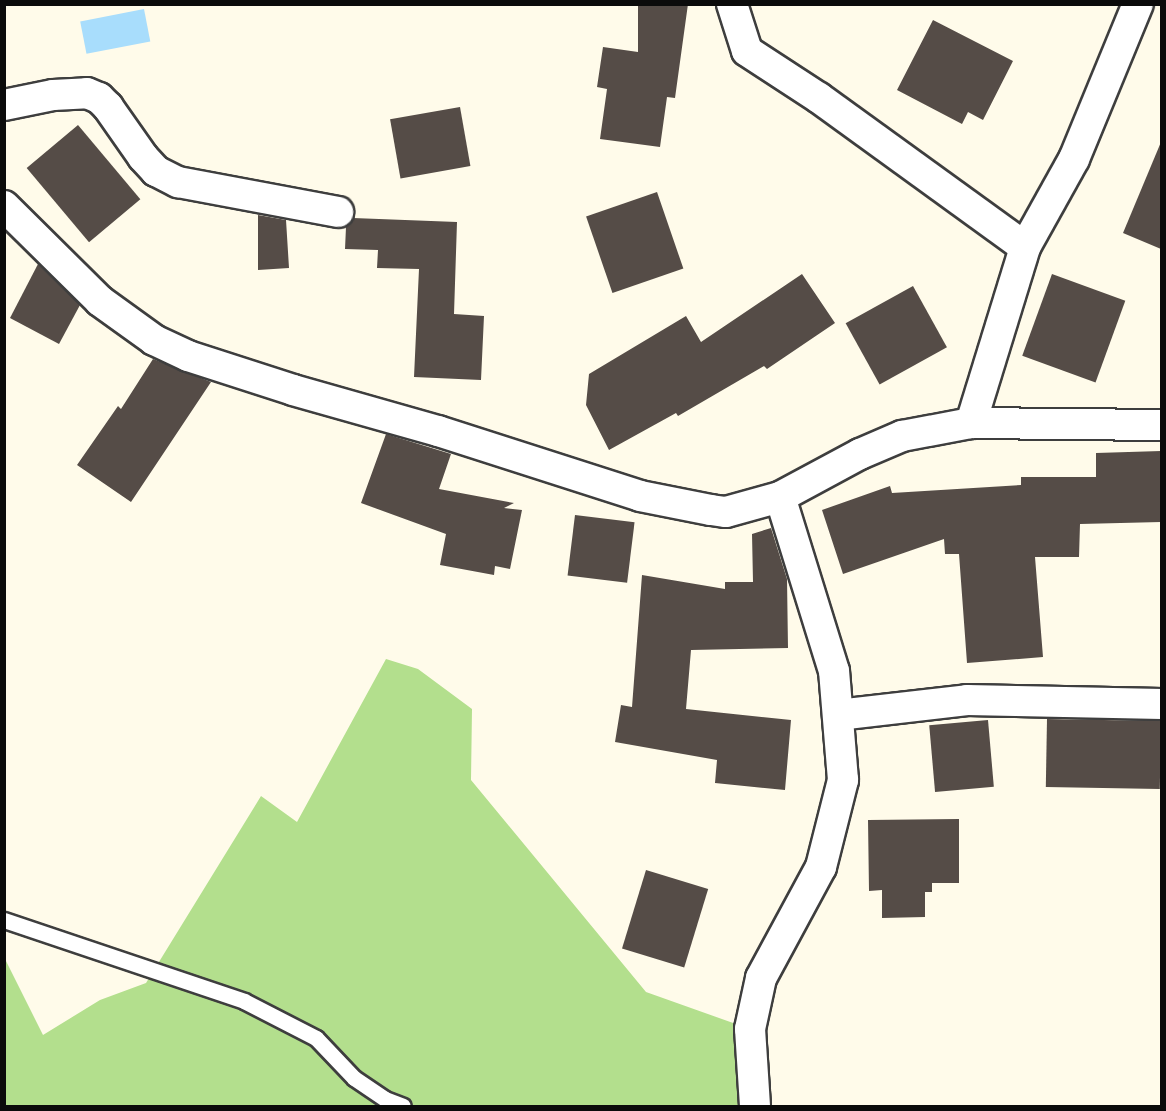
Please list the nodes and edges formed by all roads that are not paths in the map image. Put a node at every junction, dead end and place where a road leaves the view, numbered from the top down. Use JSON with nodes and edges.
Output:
{"nodes":[{"id":1,"x":732,"y":4,"type":"edge"},
{"id":2,"x":1138,"y":4,"type":"edge"},
{"id":3,"x":4,"y":105,"type":"edge"},
{"id":4,"x":4,"y":206,"type":"edge"},
{"id":5,"x":338,"y":212,"type":"dead end"},
{"id":6,"x":1025,"y":247,"type":"junction"},
{"id":7,"x":971,"y":423,"type":"junction"},
{"id":8,"x":1161,"y":425,"type":"edge"},
{"id":9,"x":780,"y":497,"type":"junction"},
{"id":10,"x":1161,"y":704,"type":"edge"},
{"id":11,"x":838,"y":715,"type":"junction"},
{"id":12,"x":4,"y":920,"type":"edge"},
{"id":13,"x":403,"y":1107,"type":"edge"},
{"id":14,"x":755,"y":1107,"type":"edge"}],
"edges":[{"from":1,"to":6,"type":"street"},
{"from":2,"to":6,"type":"street"},
{"from":3,"to":5,"type":"street"},
{"from":4,"to":9,"type":"street"},
{"from":6,"to":7,"type":"street"},
{"from":7,"to":8,"type":"street"},
{"from":7,"to":9,"type":"street"},
{"from":9,"to":11,"type":"street"},
{"from":10,"to":11,"type":"street"},
{"from":11,"to":14,"type":"street"},
{"from":12,"to":13,"type":"lane"}]}
